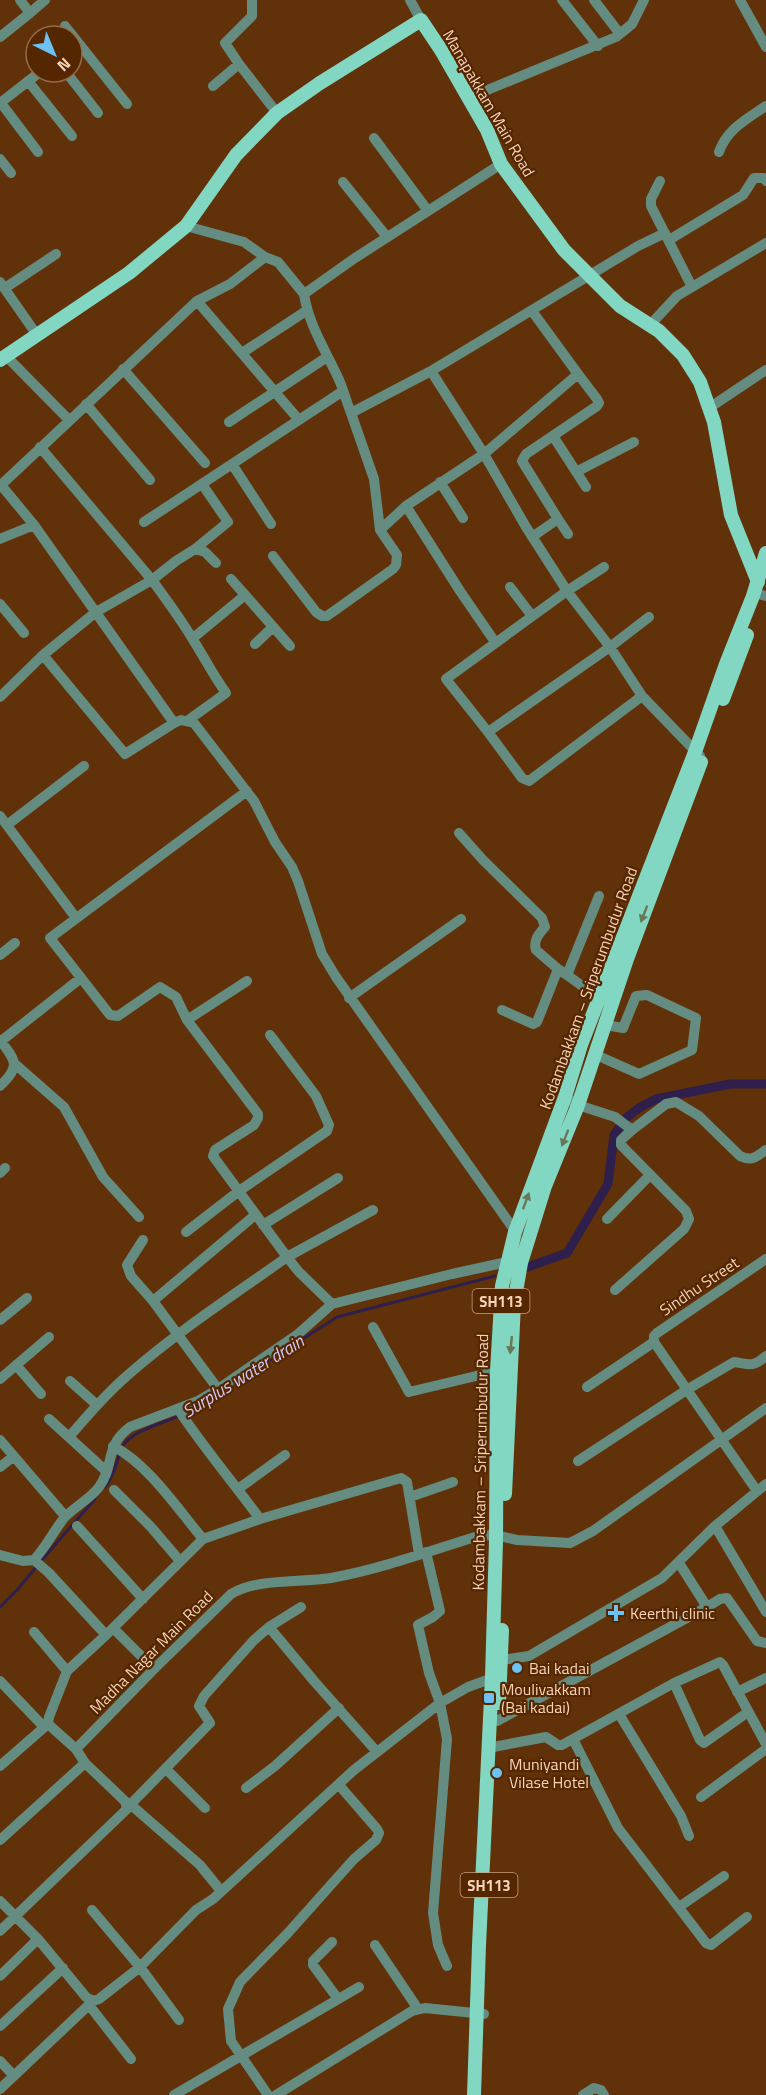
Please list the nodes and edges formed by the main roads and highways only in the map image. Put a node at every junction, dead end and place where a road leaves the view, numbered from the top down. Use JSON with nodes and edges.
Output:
{"nodes":[{"id":1,"x":3,"y":358,"type":"edge"},
{"id":2,"x":766,"y":553,"type":"edge"},
{"id":3,"x":763,"y":589,"type":"edge"},
{"id":4,"x":699,"y":755,"type":"junction"},
{"id":5,"x":514,"y":1263,"type":"junction"},
{"id":6,"x":499,"y":1535,"type":"junction"},
{"id":7,"x":497,"y":1668,"type":"junction"},
{"id":8,"x":492,"y":1747,"type":"junction"},
{"id":9,"x":480,"y":2013,"type":"junction"},
{"id":10,"x":474,"y":2095,"type":"edge"},
{"id":11,"x":483,"y":2095,"type":"edge"}],
"edges":[{"from":1,"to":3,"type":"main road","name":"Manapakkam Main Road"},
{"from":2,"to":3,"type":"main road","name":"Kodambakkam – Sriperumbudur Road","number":"SH113"},
{"from":3,"to":4,"type":"main road","name":"Kodambakkam – Sriperumbudur Road","number":"SH113"},
{"from":4,"to":5,"type":"main road","name":"Kodambakkam – Sriperumbudur Road","number":"SH113","one_way":true},
{"from":5,"to":4,"type":"main road","name":"Kodambakkam – Sriperumbudur Road","number":"SH113","one_way":true},
{"from":5,"to":6,"type":"main road","name":"Kodambakkam – Sriperumbudur Road","number":"SH113","one_way":true},
{"from":5,"to":6,"type":"main road","name":"Kodambakkam – Sriperumbudur Road","number":"SH113"},
{"from":6,"to":7,"type":"main road","name":"Kodambakkam – Sriperumbudur Road","number":"SH113"},
{"from":7,"to":8,"type":"main road","name":"Kodambakkam – Sriperumbudur Road","number":"SH113"},
{"from":7,"to":8,"type":"main road","name":"Kodambakkam – Sriperumbudur Road","number":"SH113"},
{"from":8,"to":9,"type":"main road","name":"Kodambakkam – Sriperumbudur Road","number":"SH113"},
{"from":9,"to":10,"type":"main road","name":"Kodambakkam – Sriperumbudur Road","number":"SH113"},
{"from":9,"to":11,"type":"main road","name":"Kodambakkam – Sriperumbudur Road","number":"SH113"}]}
